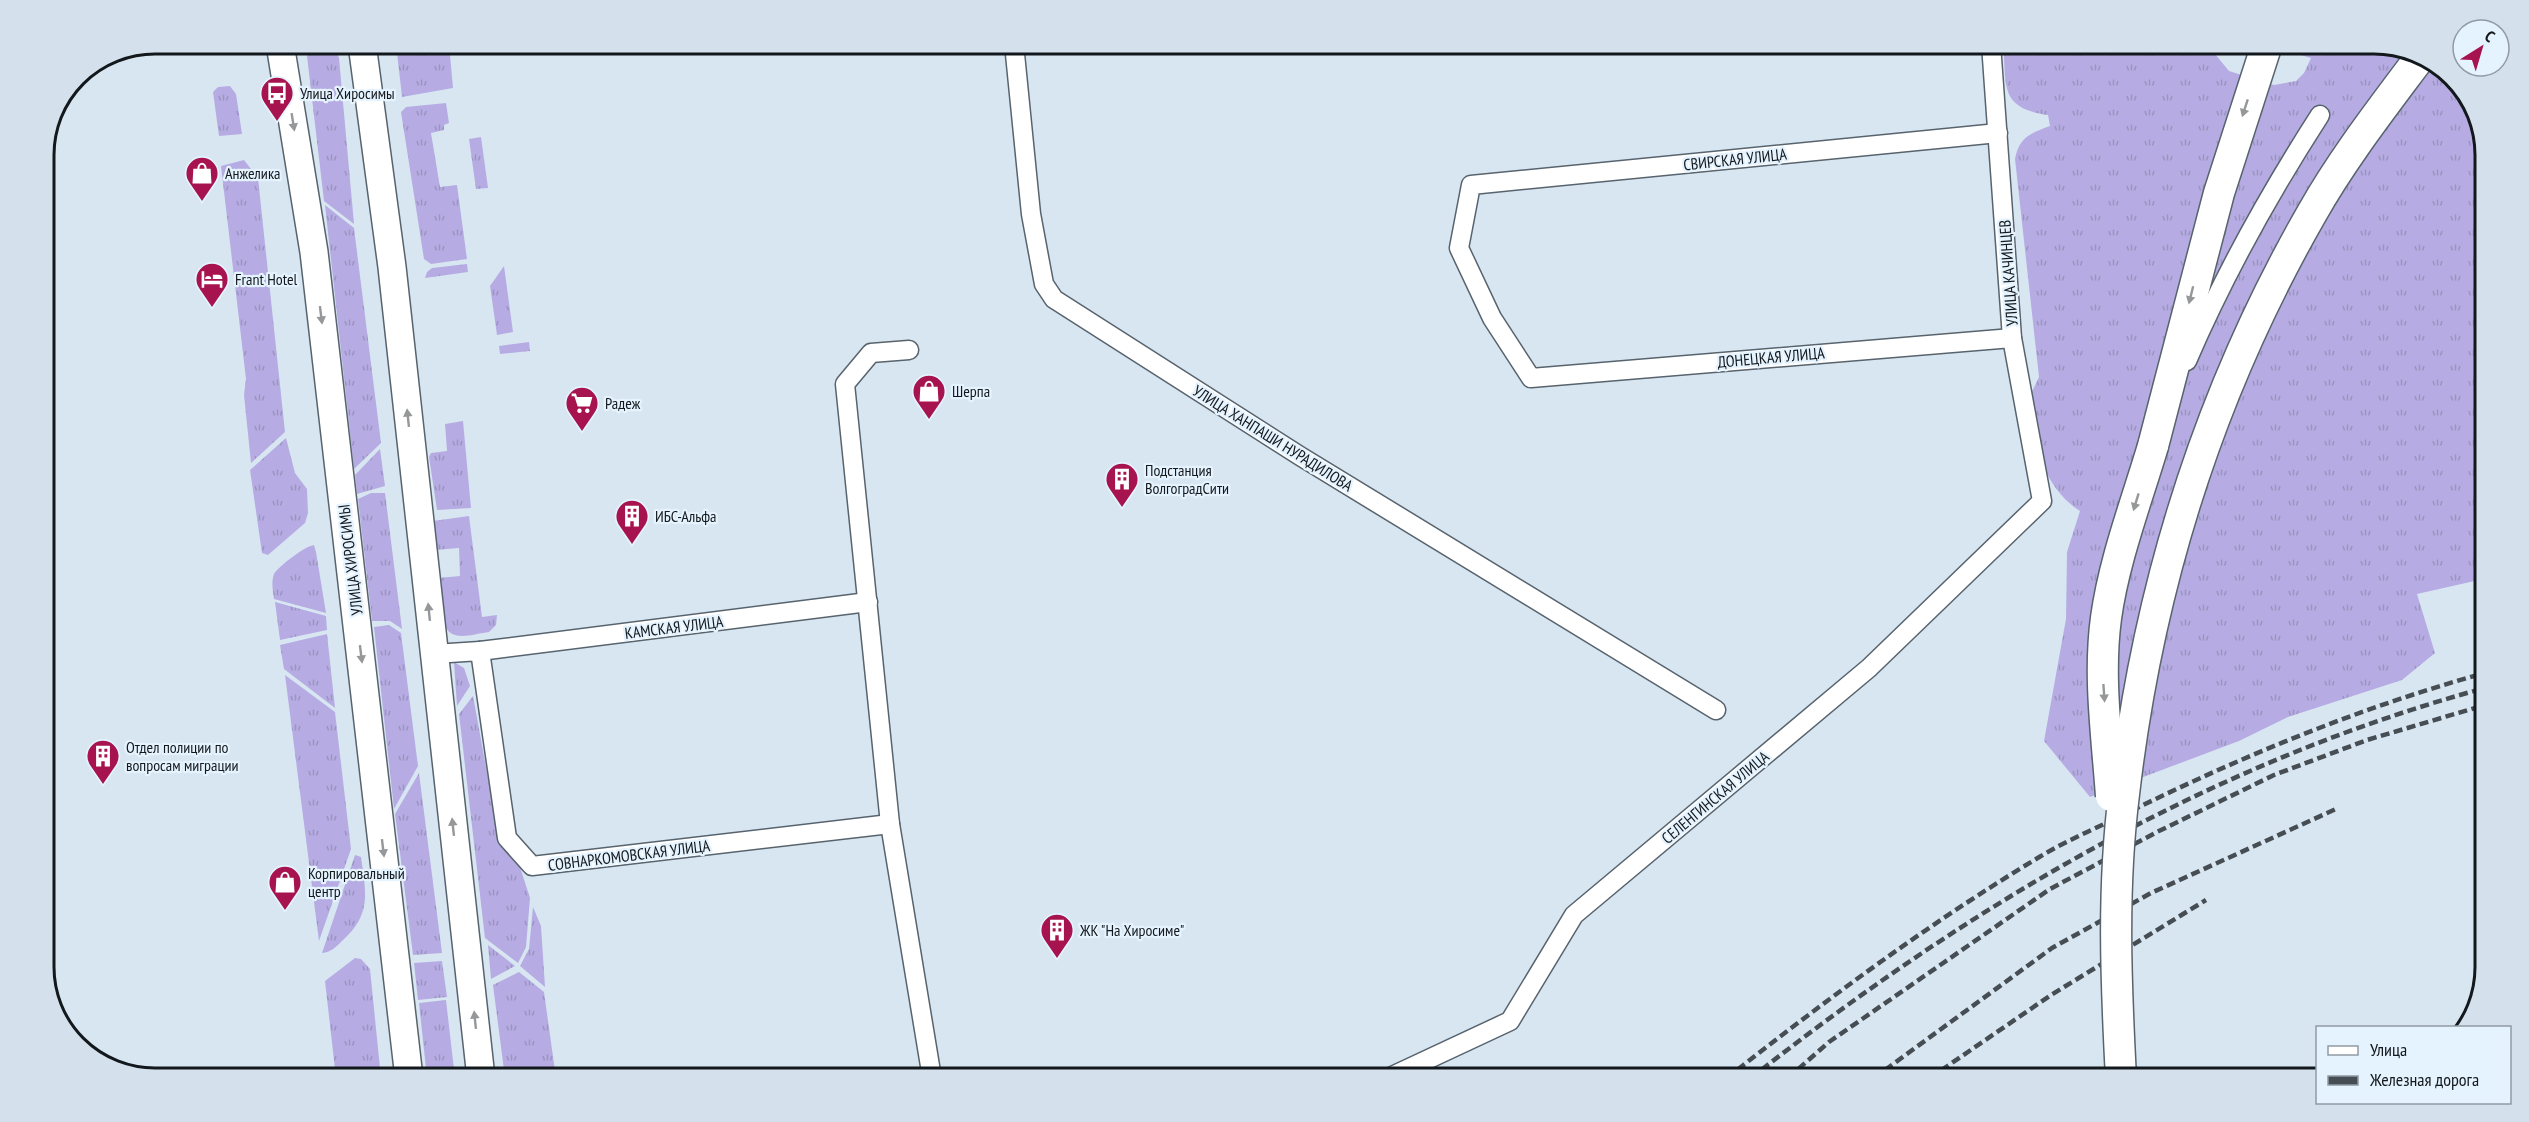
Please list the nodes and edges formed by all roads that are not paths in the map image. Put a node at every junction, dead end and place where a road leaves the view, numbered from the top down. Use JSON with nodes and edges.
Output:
{"nodes":[{"id":1,"x":282,"y":54,"type":"edge"},
{"id":2,"x":363,"y":54,"type":"edge"},
{"id":3,"x":1015,"y":54,"type":"edge"},
{"id":4,"x":1992,"y":54,"type":"edge"},
{"id":5,"x":2264,"y":54,"type":"edge"},
{"id":6,"x":2415,"y":64,"type":"edge"},
{"id":7,"x":2320,"y":115,"type":"dead end"},
{"id":8,"x":1998,"y":133,"type":"junction"},
{"id":9,"x":2012,"y":338,"type":"junction"},
{"id":10,"x":909,"y":350,"type":"dead end"},
{"id":11,"x":1531,"y":378,"type":"joint"},
{"id":12,"x":2153,"y":446,"type":"junction"},
{"id":13,"x":2042,"y":501,"type":"joint"},
{"id":14,"x":868,"y":602,"type":"junction"},
{"id":15,"x":480,"y":651,"type":"junction"},
{"id":16,"x":434,"y":654,"type":"junction"},
{"id":17,"x":1716,"y":710,"type":"dead end"},
{"id":18,"x":890,"y":824,"type":"junction"},
{"id":19,"x":2117,"y":901,"type":"junction"},
{"id":20,"x":408,"y":1068,"type":"edge"},
{"id":21,"x":481,"y":1068,"type":"edge"},
{"id":22,"x":930,"y":1068,"type":"edge"},
{"id":23,"x":1409,"y":1068,"type":"edge"},
{"id":24,"x":2120,"y":1068,"type":"edge"}],
"edges":[{"from":1,"to":20,"type":"main road","name":"УЛИЦА ХИРОСИМЫ","one_way":true},
{"from":16,"to":2,"type":"main road","one_way":true},
{"from":3,"to":17,"type":"street","name":"УЛИЦА ХАНПАШИ НУРАДИЛОВА"},
{"from":4,"to":8,"type":"street","name":"УЛИЦА КАЧИНЦЕВ"},
{"from":5,"to":12,"type":"main road","one_way":true},
{"from":6,"to":19,"type":"main road","bridge":true},
{"from":7,"to":12,"type":"street"},
{"from":8,"to":9,"type":"street","name":"УЛИЦА КАЧИНЦЕВ"},
{"from":8,"to":11,"type":"street","name":"СВИРСКАЯ УЛИЦА"},
{"from":9,"to":11,"type":"street","name":"ДОНЕЦКАЯ УЛИЦА"},
{"from":9,"to":13,"type":"street","name":"УЛИЦА КАЧИНЦЕВ"},
{"from":10,"to":14,"type":"street"},
{"from":12,"to":19,"type":"main road","one_way":true,"bridge":true},
{"from":13,"to":23,"type":"street","name":"СЕЛЕНГИНСКАЯ УЛИЦА"},
{"from":14,"to":15,"type":"street","name":"КАМСКАЯ УЛИЦА"},
{"from":14,"to":18,"type":"street"},
{"from":15,"to":16,"type":"street"},
{"from":15,"to":18,"type":"street","name":"СОВНАРКОМОВСКАЯ УЛИЦА"},
{"from":21,"to":16,"type":"main road","one_way":true},
{"from":18,"to":22,"type":"street"},
{"from":19,"to":24,"type":"main road","bridge":true}]}
